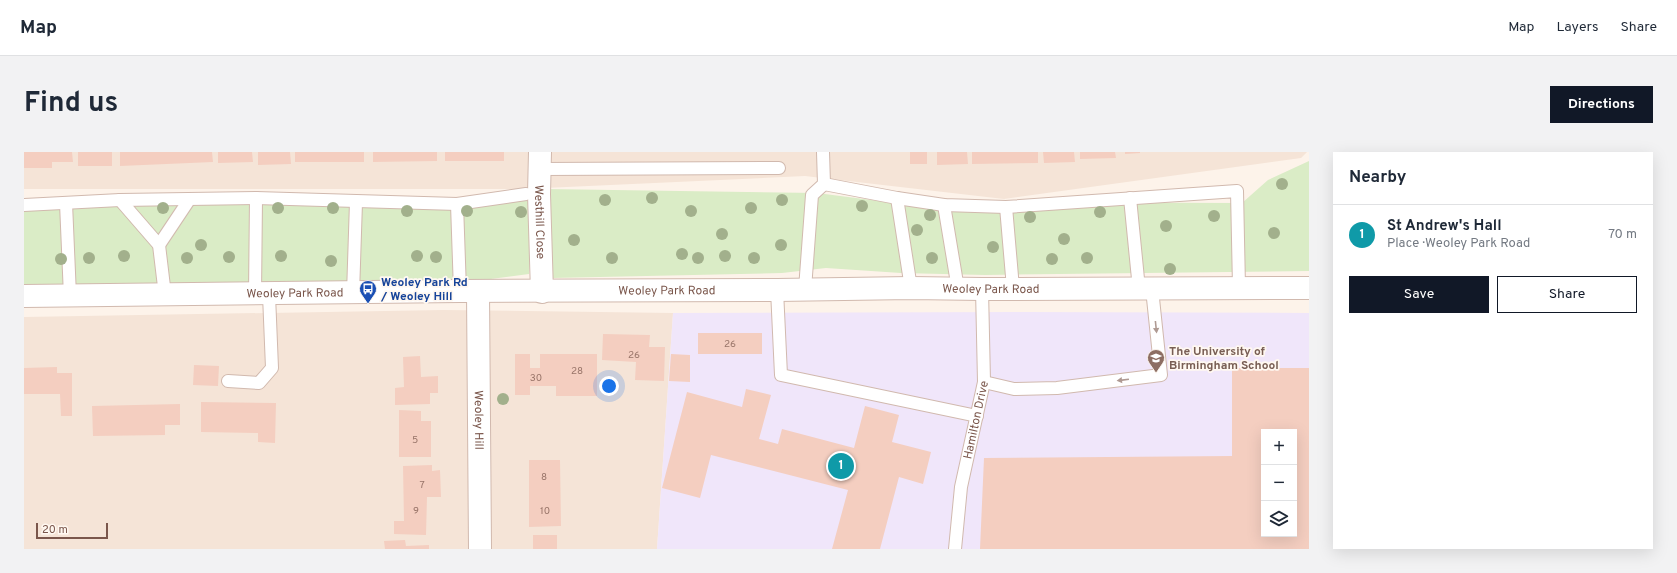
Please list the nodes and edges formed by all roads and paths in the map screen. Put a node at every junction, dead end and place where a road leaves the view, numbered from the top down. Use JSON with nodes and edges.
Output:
{"nodes":[{"id":1,"x":823,"y":152,"type":"edge"},
{"id":2,"x":540,"y":161,"type":"edge"},
{"id":3,"x":779,"y":168,"type":"dead end"},
{"id":4,"x":824,"y":184,"type":"junction"},
{"id":5,"x":526,"y":194,"type":"dead end"},
{"id":6,"x":256,"y":198,"type":"junction"},
{"id":7,"x":897,"y":198,"type":"junction"},
{"id":8,"x":1130,"y":198,"type":"junction"},
{"id":9,"x":120,"y":200,"type":"junction"},
{"id":10,"x":189,"y":200,"type":"junction"},
{"id":11,"x":356,"y":202,"type":"junction"},
{"id":12,"x":66,"y":203,"type":"junction"},
{"id":13,"x":457,"y":204,"type":"junction"},
{"id":14,"x":24,"y":205,"type":"edge"},
{"id":15,"x":944,"y":205,"type":"junction"},
{"id":16,"x":1006,"y":207,"type":"junction"},
{"id":17,"x":159,"y":245,"type":"junction"},
{"id":18,"x":1239,"y":287,"type":"junction"},
{"id":19,"x":911,"y":288,"type":"junction"},
{"id":20,"x":1013,"y":288,"type":"junction"},
{"id":21,"x":1309,"y":288,"type":"edge"},
{"id":22,"x":805,"y":289,"type":"junction"},
{"id":23,"x":958,"y":289,"type":"junction"},
{"id":24,"x":982,"y":289,"type":"junction"},
{"id":25,"x":1146,"y":289,"type":"junction"},
{"id":26,"x":777,"y":290,"type":"junction"},
{"id":27,"x":469,"y":292,"type":"junction"},
{"id":28,"x":542,"y":292,"type":"junction"},
{"id":29,"x":352,"y":294,"type":"junction"},
{"id":30,"x":165,"y":295,"type":"junction"},
{"id":31,"x":262,"y":295,"type":"junction"},
{"id":32,"x":24,"y":296,"type":"edge"},
{"id":33,"x":70,"y":296,"type":"junction"},
{"id":34,"x":228,"y":381,"type":"dead end"},
{"id":35,"x":984,"y":382,"type":"junction"},
{"id":36,"x":977,"y":416,"type":"junction"},
{"id":37,"x":480,"y":549,"type":"edge"},
{"id":38,"x":955,"y":549,"type":"edge"}],
"edges":[{"from":1,"to":4,"type":"lane"},
{"from":2,"to":3,"type":"lane"},
{"from":2,"to":28,"type":"street","name":"Westhill Close"},
{"from":4,"to":7,"type":"lane"},
{"from":4,"to":22,"type":"lane"},
{"from":5,"to":13,"type":"lane"},
{"from":6,"to":10,"type":"lane"},
{"from":6,"to":11,"type":"lane"},
{"from":6,"to":31,"type":"lane"},
{"from":7,"to":15,"type":"lane"},
{"from":7,"to":19,"type":"lane"},
{"from":8,"to":16,"type":"lane"},
{"from":8,"to":18,"type":"lane"},
{"from":8,"to":25,"type":"lane"},
{"from":9,"to":10,"type":"lane"},
{"from":9,"to":12,"type":"lane"},
{"from":9,"to":17,"type":"lane"},
{"from":10,"to":17,"type":"lane"},
{"from":11,"to":13,"type":"lane"},
{"from":11,"to":29,"type":"lane"},
{"from":12,"to":14,"type":"lane"},
{"from":12,"to":33,"type":"lane"},
{"from":13,"to":27,"type":"lane"},
{"from":15,"to":16,"type":"lane"},
{"from":15,"to":23,"type":"lane"},
{"from":16,"to":20,"type":"lane"},
{"from":17,"to":30,"type":"lane"},
{"from":18,"to":21,"type":"street","name":"Weoley Park Road"},
{"from":18,"to":25,"type":"street","name":"Weoley Park Road"},
{"from":19,"to":22,"type":"street","name":"Weoley Park Road"},
{"from":19,"to":23,"type":"street","name":"Weoley Park Road"},
{"from":20,"to":24,"type":"street","name":"Weoley Park Road"},
{"from":20,"to":25,"type":"street","name":"Weoley Park Road"},
{"from":22,"to":26,"type":"street","name":"Weoley Park Road"},
{"from":23,"to":24,"type":"street","name":"Weoley Park Road"},
{"from":24,"to":35,"type":"lane","name":"Hamilton Drive"},
{"from":25,"to":35,"type":"lane","one_way":true},
{"from":26,"to":28,"type":"street","name":"Weoley Park Road"},
{"from":26,"to":36,"type":"lane"},
{"from":27,"to":28,"type":"street","name":"Weoley Park Road"},
{"from":27,"to":29,"type":"street","name":"Weoley Park Road"},
{"from":27,"to":37,"type":"street","name":"Weoley Hill"},
{"from":29,"to":31,"type":"street","name":"Weoley Park Road"},
{"from":30,"to":31,"type":"street","name":"Weoley Park Road"},
{"from":30,"to":33,"type":"street","name":"Weoley Park Road"},
{"from":31,"to":34,"type":"lane"},
{"from":32,"to":33,"type":"street","name":"Weoley Park Road"},
{"from":35,"to":36,"type":"lane","name":"Hamilton Drive"},
{"from":36,"to":38,"type":"lane","name":"Hamilton Drive"}]}
